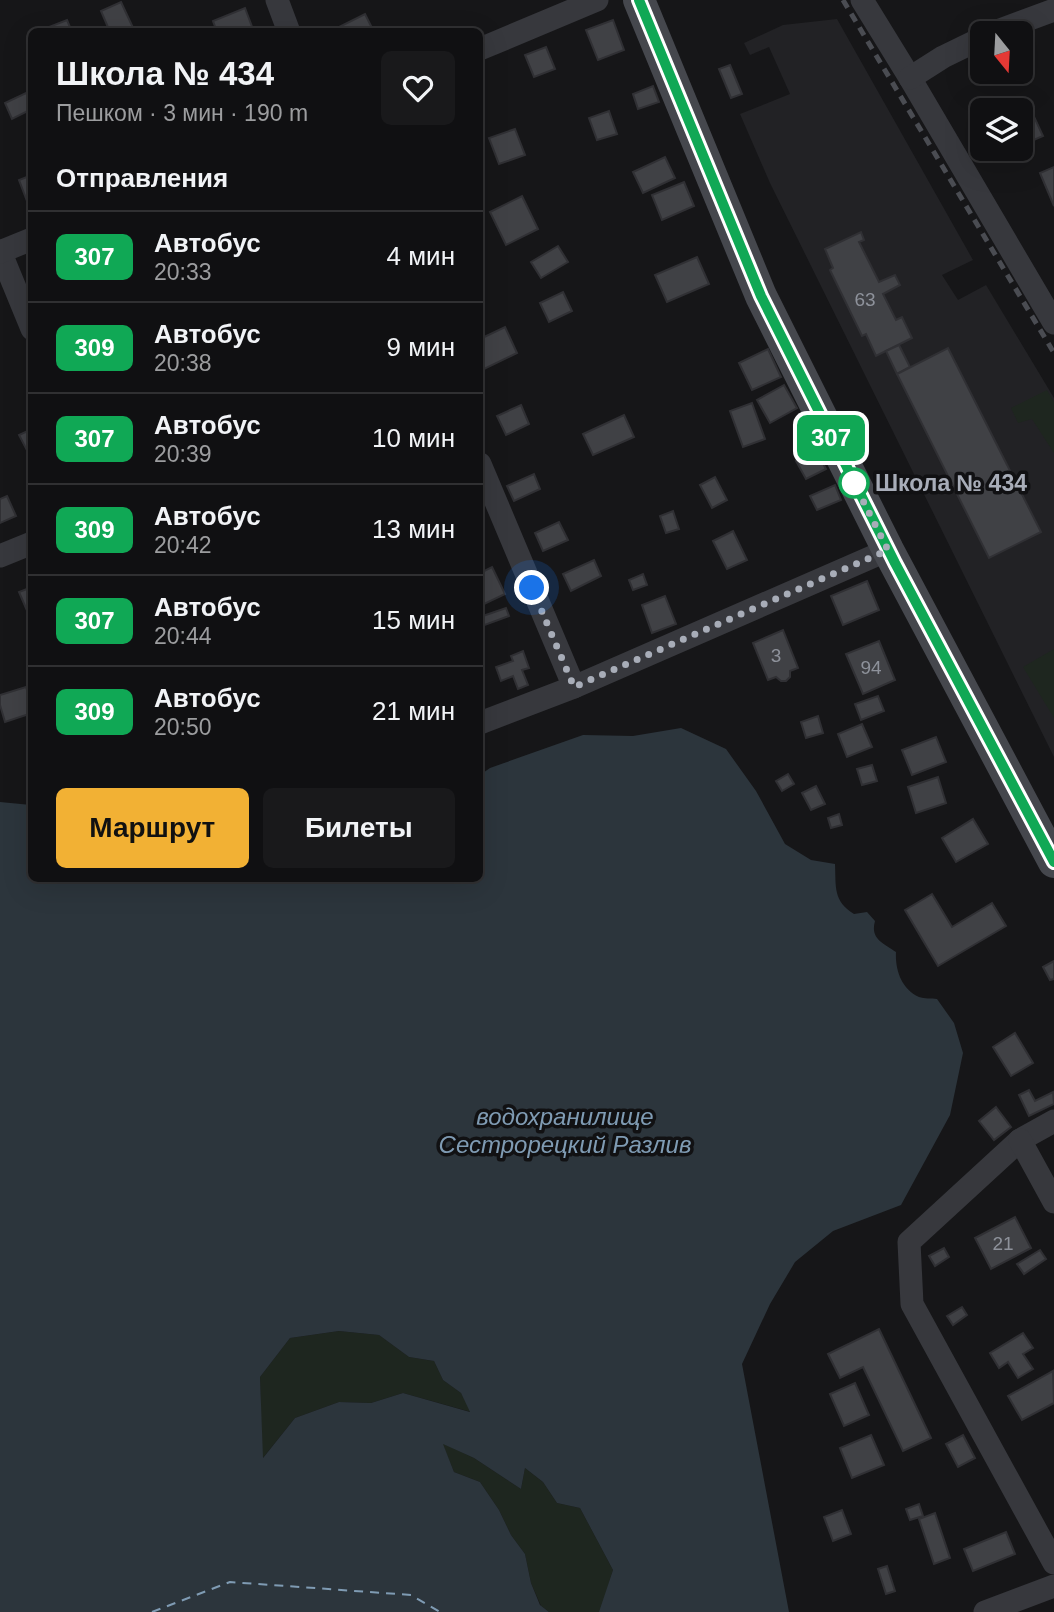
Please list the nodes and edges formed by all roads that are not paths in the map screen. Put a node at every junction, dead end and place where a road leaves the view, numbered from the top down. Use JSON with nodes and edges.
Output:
{"nodes":[{"id":1,"x":277,"y":0,"type":"edge"},
{"id":2,"x":597,"y":0,"type":"edge"},
{"id":3,"x":639,"y":0,"type":"edge"},
{"id":4,"x":862,"y":0,"type":"edge"},
{"id":5,"x":1054,"y":10,"type":"edge"},
{"id":6,"x":1024,"y":21,"type":"edge"},
{"id":7,"x":288,"y":28,"type":"edge"},
{"id":8,"x":970,"y":44,"type":"edge"},
{"id":9,"x":483,"y":48,"type":"edge"},
{"id":10,"x":910,"y":78,"type":"junction"},
{"id":11,"x":28,"y":241,"type":"edge"},
{"id":12,"x":0,"y":252,"type":"edge"},
{"id":13,"x":28,"y":319,"type":"edge"},
{"id":14,"x":1054,"y":323,"type":"edge"},
{"id":15,"x":483,"y":471,"type":"edge"},
{"id":16,"x":28,"y":545,"type":"edge"},
{"id":17,"x":888,"y":550,"type":"junction"},
{"id":18,"x":0,"y":556,"type":"edge"},
{"id":19,"x":574,"y":687,"type":"junction"},
{"id":20,"x":483,"y":722,"type":"edge"},
{"id":21,"x":1054,"y":862,"type":"edge"},
{"id":22,"x":1054,"y":1121,"type":"edge"},
{"id":23,"x":1020,"y":1140,"type":"junction"},
{"id":24,"x":1054,"y":1202,"type":"edge"},
{"id":25,"x":1054,"y":1563,"type":"edge"},
{"id":26,"x":1054,"y":1586,"type":"edge"},
{"id":27,"x":985,"y":1612,"type":"edge"}],
"edges":[{"from":1,"to":7,"type":"street"},
{"from":2,"to":9,"type":"street"},
{"from":3,"to":17,"type":"street"},
{"from":4,"to":10,"type":"street"},
{"from":5,"to":6,"type":"street"},
{"from":8,"to":10,"type":"street"},
{"from":10,"to":14,"type":"street"},
{"from":11,"to":12,"type":"street"},
{"from":12,"to":13,"type":"street"},
{"from":15,"to":19,"type":"street"},
{"from":16,"to":18,"type":"street"},
{"from":17,"to":19,"type":"street"},
{"from":17,"to":21,"type":"street"},
{"from":19,"to":20,"type":"street"},
{"from":22,"to":23,"type":"street"},
{"from":23,"to":24,"type":"street"},
{"from":23,"to":25,"type":"street"},
{"from":26,"to":27,"type":"street"}]}
